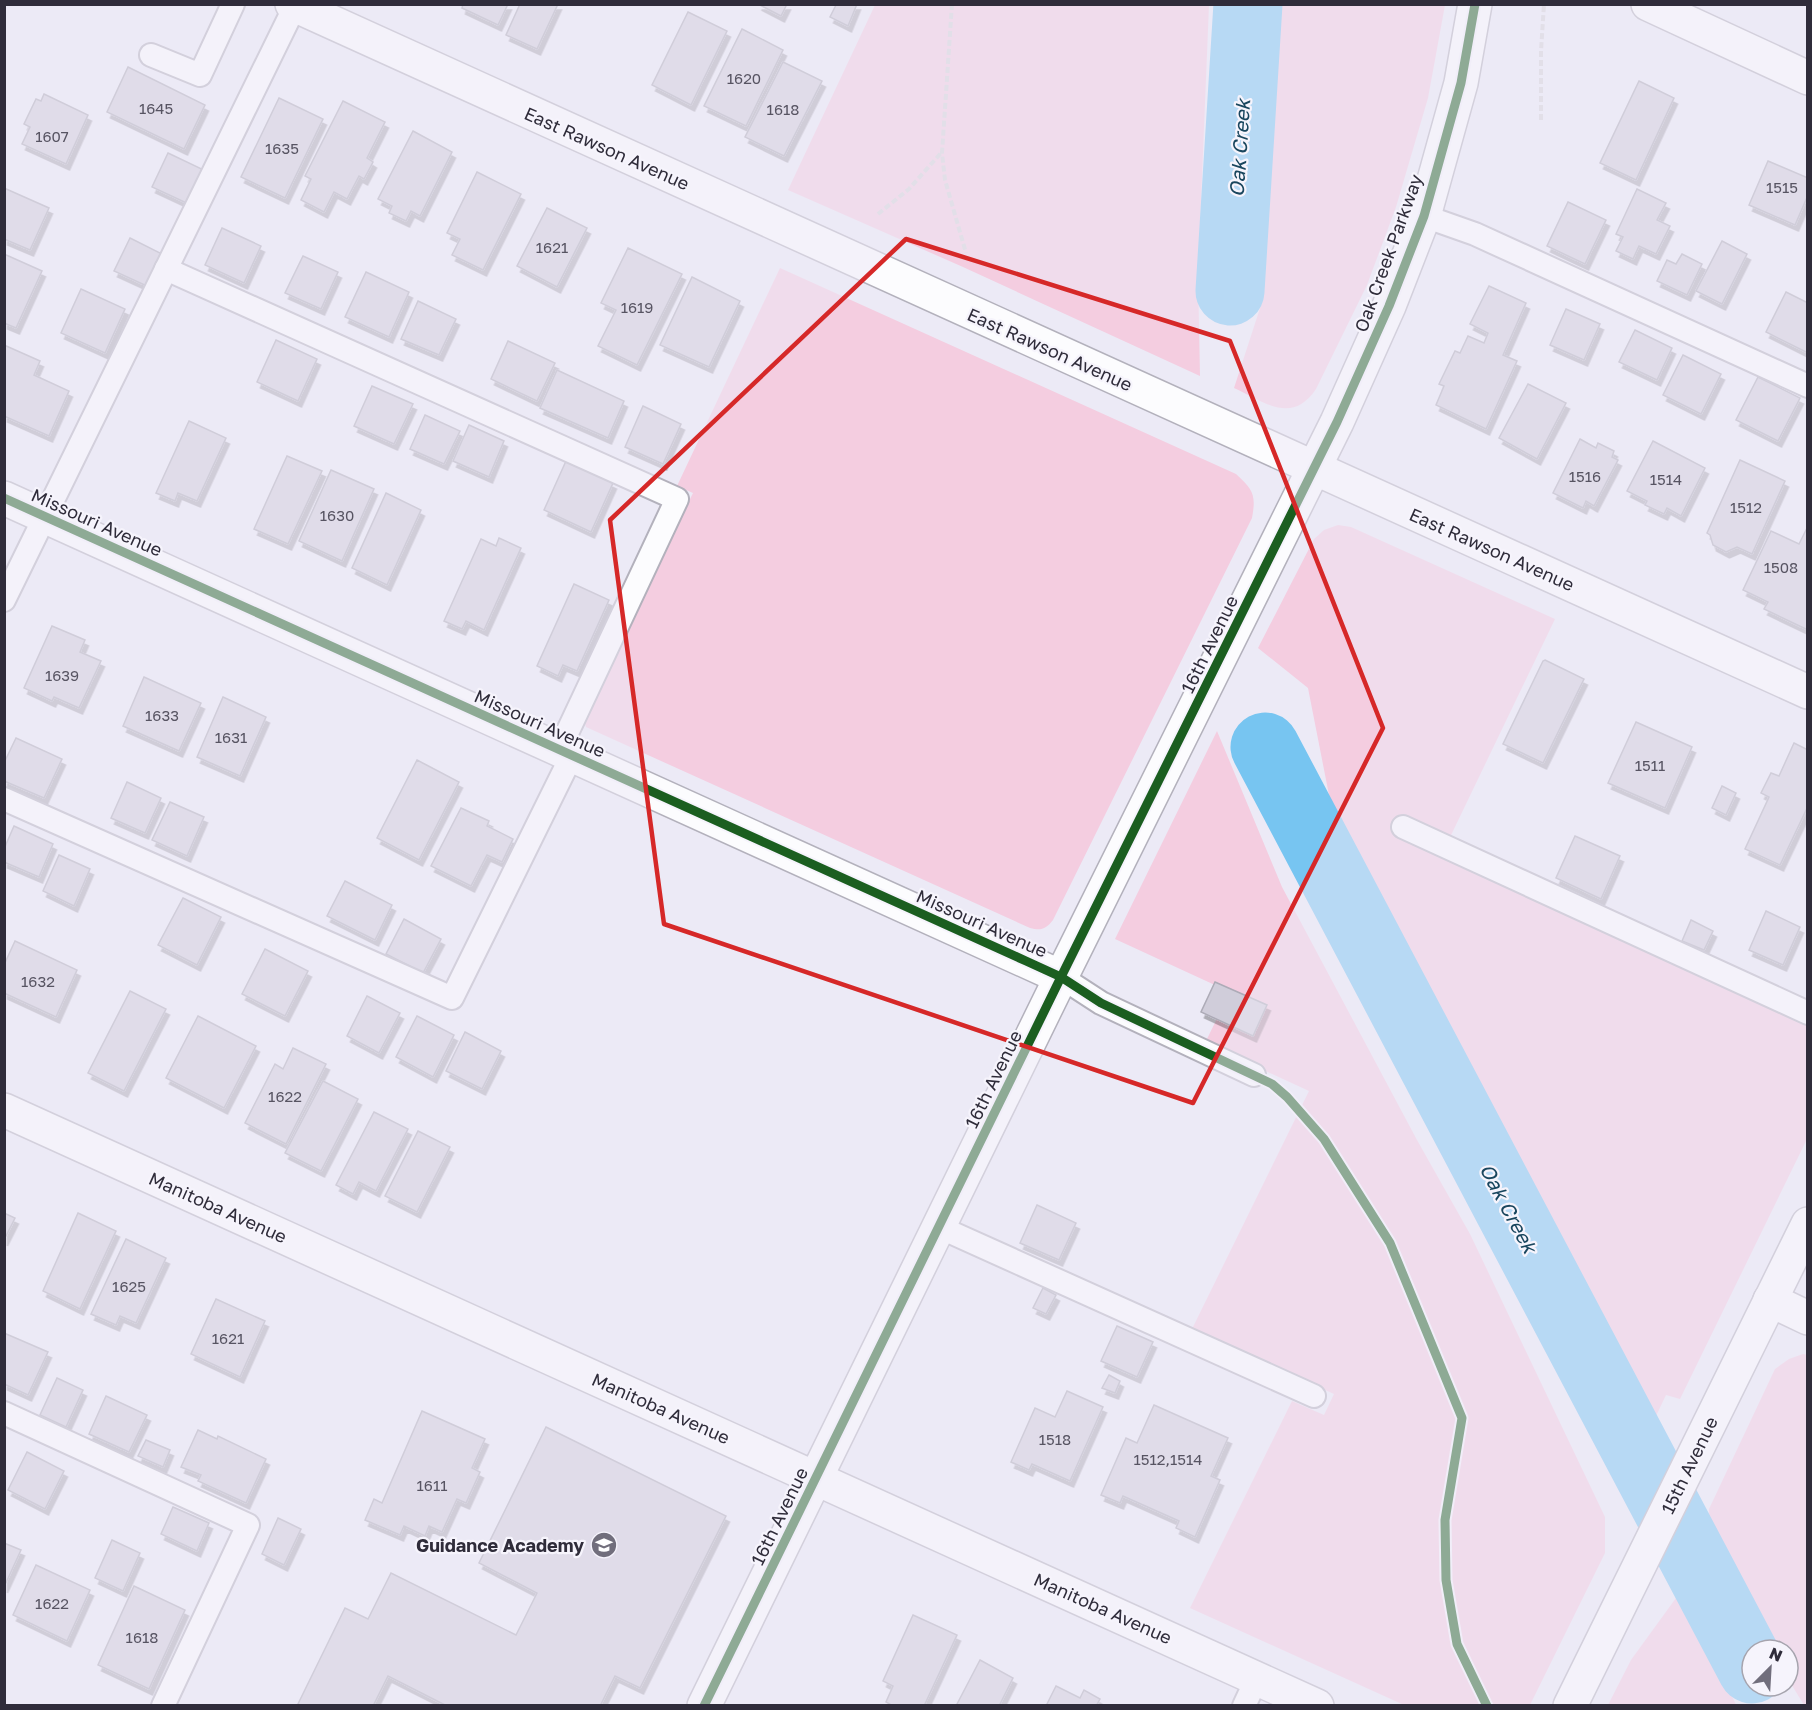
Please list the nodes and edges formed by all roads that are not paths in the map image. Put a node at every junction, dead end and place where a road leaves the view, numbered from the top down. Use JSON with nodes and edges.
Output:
{"nodes":[{"id":1,"x":233,"y":4,"type":"edge"},
{"id":2,"x":1475,"y":4,"type":"edge"},
{"id":3,"x":1648,"y":4,"type":"edge"},
{"id":4,"x":293,"y":5,"type":"edge"},
{"id":5,"x":329,"y":12,"type":"edge"},
{"id":6,"x":151,"y":55,"type":"dead end"},
{"id":7,"x":1808,"y":78,"type":"edge"},
{"id":8,"x":1424,"y":216,"type":"junction"},
{"id":9,"x":166,"y":269,"type":"junction"},
{"id":10,"x":1808,"y":386,"type":"edge"},
{"id":11,"x":1314,"y":469,"type":"junction"},
{"id":12,"x":4,"y":498,"type":"edge"},
{"id":13,"x":46,"y":516,"type":"junction"},
{"id":14,"x":4,"y":600,"type":"edge"},
{"id":15,"x":1808,"y":692,"type":"edge"},
{"id":16,"x":566,"y":753,"type":"junction"},
{"id":17,"x":4,"y":799,"type":"edge"},
{"id":18,"x":1403,"y":827,"type":"dead end"},
{"id":19,"x":1061,"y":977,"type":"junction"},
{"id":20,"x":1808,"y":1013,"type":"edge"},
{"id":21,"x":1254,"y":1075,"type":"dead end"},
{"id":22,"x":4,"y":1110,"type":"edge"},
{"id":23,"x":1808,"y":1224,"type":"edge"},
{"id":24,"x":939,"y":1227,"type":"junction"},
{"id":25,"x":1770,"y":1300,"type":"junction"},
{"id":26,"x":1808,"y":1318,"type":"edge"},
{"id":27,"x":1314,"y":1396,"type":"dead end"},
{"id":28,"x":4,"y":1413,"type":"edge"},
{"id":29,"x":816,"y":1478,"type":"junction"},
{"id":30,"x":1250,"y":1692,"type":"edge"},
{"id":31,"x":163,"y":1706,"type":"edge"},
{"id":32,"x":704,"y":1706,"type":"edge"},
{"id":33,"x":1317,"y":1706,"type":"edge"},
{"id":34,"x":1570,"y":1706,"type":"edge"}],
"edges":[{"from":1,"to":6,"type":"lane"},
{"from":2,"to":8,"type":"street","name":"Oak Creek Parkway"},
{"from":3,"to":7,"type":"street"},
{"from":4,"to":5,"type":"street","name":"East Rawson Avenue"},
{"from":4,"to":9,"type":"lane"},
{"from":5,"to":11,"type":"street","name":"East Rawson Avenue"},
{"from":8,"to":10,"type":"lane"},
{"from":8,"to":11,"type":"street","name":"Oak Creek Parkway"},
{"from":9,"to":13,"type":"lane"},
{"from":9,"to":16,"type":"lane"},
{"from":11,"to":15,"type":"street","name":"East Rawson Avenue"},
{"from":11,"to":19,"type":"street","name":"16th Avenue"},
{"from":12,"to":13,"type":"street","name":"Missouri Avenue"},
{"from":13,"to":14,"type":"lane"},
{"from":13,"to":16,"type":"street","name":"Missouri Avenue"},
{"from":16,"to":17,"type":"lane"},
{"from":16,"to":19,"type":"street","name":"Missouri Avenue"},
{"from":18,"to":20,"type":"lane"},
{"from":19,"to":21,"type":"lane"},
{"from":19,"to":24,"type":"street","name":"16th Avenue"},
{"from":22,"to":29,"type":"street","name":"Manitoba Avenue"},
{"from":23,"to":25,"type":"street","name":"15th Avenue"},
{"from":24,"to":27,"type":"lane"},
{"from":24,"to":29,"type":"street","name":"16th Avenue"},
{"from":25,"to":26,"type":"street"},
{"from":25,"to":34,"type":"street","name":"15th Avenue"},
{"from":28,"to":31,"type":"lane"},
{"from":29,"to":30,"type":"street","name":"Manitoba Avenue"},
{"from":29,"to":32,"type":"street","name":"16th Avenue"},
{"from":30,"to":33,"type":"street","name":"Manitoba Avenue"}]}
